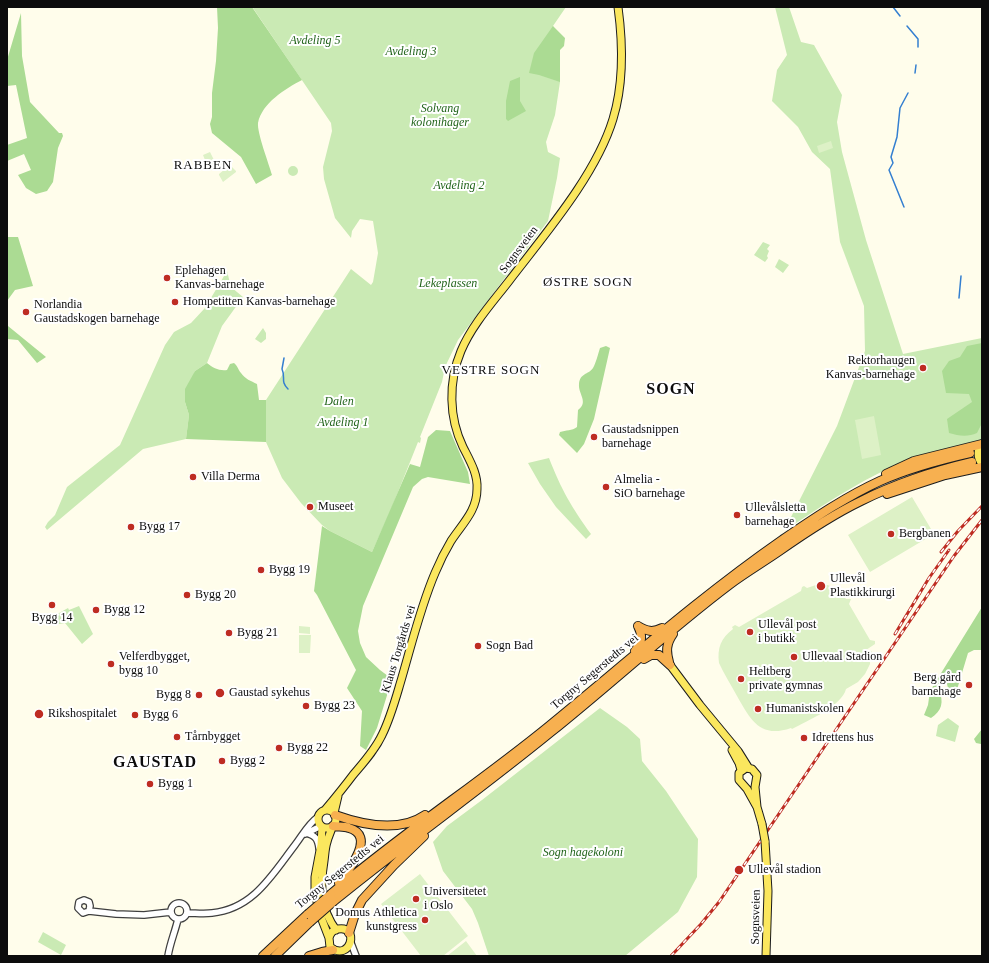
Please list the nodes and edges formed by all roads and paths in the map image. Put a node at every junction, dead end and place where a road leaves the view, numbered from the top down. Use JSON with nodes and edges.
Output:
{"nodes":[{"id":1,"x":618,"y":7,"type":"edge"},
{"id":2,"x":982,"y":444,"type":"edge"},
{"id":3,"x":970,"y":453,"type":"dead end"},
{"id":4,"x":972,"y":462,"type":"dead end"},
{"id":5,"x":982,"y":465,"type":"edge"},
{"id":6,"x":854,"y":495,"type":"junction"},
{"id":7,"x":475,"y":504,"type":"joint"},
{"id":8,"x":843,"y":510,"type":"junction"},
{"id":9,"x":677,"y":623,"type":"junction"},
{"id":10,"x":629,"y":664,"type":"junction"},
{"id":11,"x":670,"y":665,"type":"junction"},
{"id":12,"x":711,"y":719,"type":"junction"},
{"id":13,"x":748,"y":767,"type":"junction"},
{"id":14,"x":741,"y":770,"type":"junction"},
{"id":15,"x":756,"y":782,"type":"junction"},
{"id":16,"x":744,"y":785,"type":"junction"},
{"id":17,"x":462,"y":793,"type":"junction"},
{"id":18,"x":338,"y":796,"type":"junction"},
{"id":19,"x":456,"y":806,"type":"junction"},
{"id":20,"x":757,"y":807,"type":"junction"},
{"id":21,"x":325,"y":810,"type":"junction"},
{"id":22,"x":335,"y":814,"type":"junction"},
{"id":23,"x":318,"y":817,"type":"junction"},
{"id":24,"x":321,"y":826,"type":"junction"},
{"id":25,"x":332,"y":827,"type":"junction"},
{"id":26,"x":305,"y":834,"type":"junction"},
{"id":27,"x":319,"y":850,"type":"junction"},
{"id":28,"x":332,"y":894,"type":"junction"},
{"id":29,"x":90,"y":904,"type":"junction"},
{"id":30,"x":88,"y":911,"type":"junction"},
{"id":31,"x":102,"y":912,"type":"junction"},
{"id":32,"x":171,"y":912,"type":"junction"},
{"id":33,"x":187,"y":913,"type":"junction"},
{"id":34,"x":178,"y":919,"type":"junction"},
{"id":35,"x":336,"y":930,"type":"junction"},
{"id":36,"x":349,"y":933,"type":"junction"},
{"id":37,"x":329,"y":938,"type":"junction"},
{"id":38,"x":351,"y":943,"type":"junction"},
{"id":39,"x":334,"y":950,"type":"junction"},
{"id":40,"x":344,"y":954,"type":"edge"},
{"id":41,"x":168,"y":956,"type":"edge"},
{"id":42,"x":263,"y":956,"type":"edge"},
{"id":43,"x":275,"y":956,"type":"edge"},
{"id":44,"x":309,"y":956,"type":"edge"},
{"id":45,"x":356,"y":956,"type":"edge"},
{"id":46,"x":766,"y":956,"type":"edge"}],
"edges":[{"from":1,"to":7,"type":"main road","name":"Sognsveien"},
{"from":2,"to":5,"type":"main road"},
{"from":2,"to":6,"type":"highway"},
{"from":3,"to":6,"type":"highway","name":"Torgny Segerstedts vei"},
{"from":4,"to":8,"type":"highway","name":"Torgny Segerstedts vei"},
{"from":5,"to":8,"type":"highway"},
{"from":6,"to":9,"type":"highway","name":"Torgny Segerstedts vei"},
{"from":7,"to":18,"type":"main road","name":"Klaus Torgårds vei"},
{"from":8,"to":9,"type":"highway","name":"Torgny Segerstedts vei"},
{"from":9,"to":10,"type":"highway","name":"Torgny Segerstedts vei"},
{"from":9,"to":10,"type":"highway"},
{"from":9,"to":11,"type":"highway"},
{"from":10,"to":11,"type":"highway"},
{"from":10,"to":17,"type":"highway","name":"Torgny Segerstedts vei"},
{"from":10,"to":19,"type":"highway","name":"Torgny Segerstedts vei"},
{"from":11,"to":12,"type":"main road"},
{"from":12,"to":13,"type":"main road"},
{"from":12,"to":14,"type":"main road"},
{"from":13,"to":14,"type":"main road"},
{"from":13,"to":15,"type":"main road"},
{"from":14,"to":16,"type":"main road"},
{"from":15,"to":16,"type":"main road"},
{"from":15,"to":20,"type":"main road","name":"Sognsveien"},
{"from":16,"to":20,"type":"main road","name":"Sognsveien"},
{"from":17,"to":22,"type":"highway"},
{"from":17,"to":28,"type":"highway","name":"Torgny Segerstedts vei"},
{"from":18,"to":21,"type":"main road","name":"Klaus Torgårds vei"},
{"from":18,"to":22,"type":"main road","name":"Klaus Torgårds vei"},
{"from":19,"to":28,"type":"highway","name":"Torgny Segerstedts vei"},
{"from":19,"to":36,"type":"highway"},
{"from":20,"to":46,"type":"main road","name":"Sognsveien","bridge":true},
{"from":21,"to":22,"type":"main road"},
{"from":21,"to":23,"type":"main road"},
{"from":22,"to":25,"type":"main road"},
{"from":23,"to":24,"type":"main road"},
{"from":23,"to":26,"type":"street"},
{"from":24,"to":25,"type":"main road"},
{"from":24,"to":26,"type":"street"},
{"from":24,"to":27,"type":"main road"},
{"from":25,"to":28,"type":"highway"},
{"from":25,"to":35,"type":"main road"},
{"from":26,"to":27,"type":"street"},
{"from":26,"to":33,"type":"street"},
{"from":27,"to":37,"type":"main road"},
{"from":28,"to":42,"type":"highway","name":"Torgny Segerstedts vei","bridge":true},
{"from":28,"to":43,"type":"highway","name":"Torgny Segerstedts vei","bridge":true},
{"from":29,"to":30,"type":"street"},
{"from":29,"to":30,"type":"street"},
{"from":29,"to":31,"type":"street"},
{"from":30,"to":31,"type":"street"},
{"from":31,"to":32,"type":"street"},
{"from":32,"to":33,"type":"street"},
{"from":32,"to":34,"type":"street"},
{"from":33,"to":34,"type":"street"},
{"from":34,"to":41,"type":"street"},
{"from":35,"to":36,"type":"main road"},
{"from":35,"to":37,"type":"main road"},
{"from":36,"to":38,"type":"main road"},
{"from":37,"to":39,"type":"main road"},
{"from":38,"to":40,"type":"main road"},
{"from":38,"to":45,"type":"street"},
{"from":39,"to":40,"type":"main road"},
{"from":39,"to":44,"type":"highway"}]}
